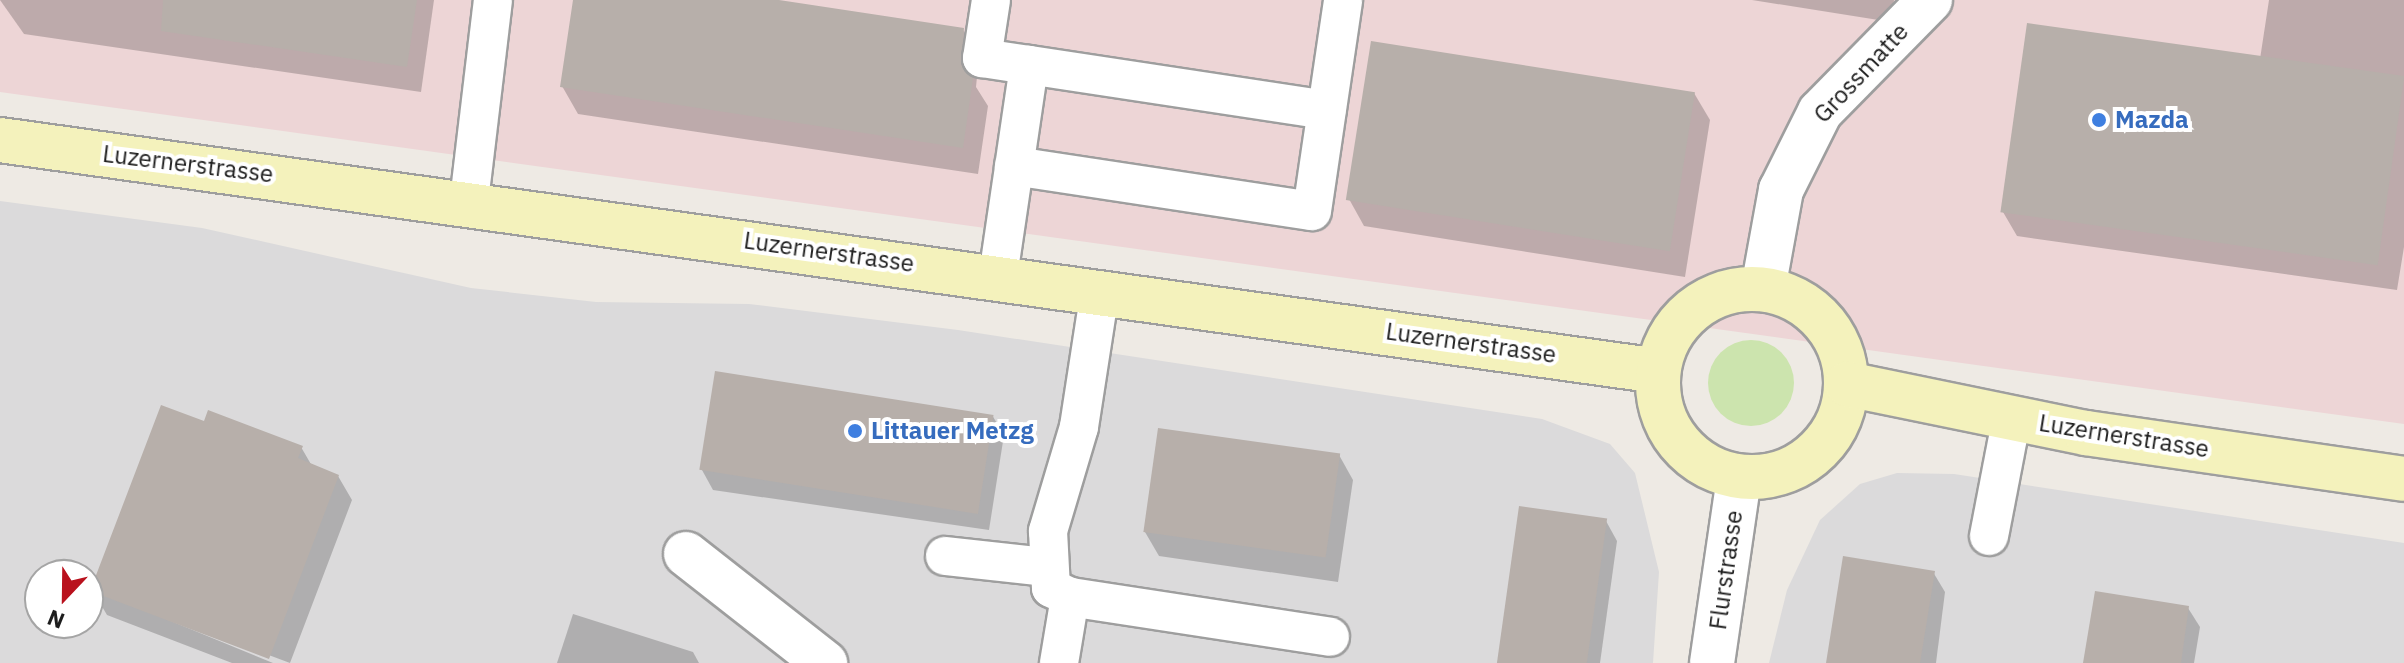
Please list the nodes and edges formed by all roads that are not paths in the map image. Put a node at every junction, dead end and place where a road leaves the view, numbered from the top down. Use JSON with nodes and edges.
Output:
{"nodes":[{"id":1,"x":493,"y":0,"type":"edge"},
{"id":2,"x":991,"y":0,"type":"edge"},
{"id":3,"x":1343,"y":0,"type":"edge"},
{"id":4,"x":1930,"y":0,"type":"edge"},
{"id":5,"x":1029,"y":65,"type":"junction"},
{"id":6,"x":1327,"y":110,"type":"junction"},
{"id":7,"x":0,"y":140,"type":"edge"},
{"id":8,"x":1014,"y":166,"type":"junction"},
{"id":9,"x":469,"y":201,"type":"junction"},
{"id":10,"x":998,"y":276,"type":"junction"},
{"id":11,"x":1763,"y":289,"type":"junction"},
{"id":12,"x":1100,"y":291,"type":"junction"},
{"id":13,"x":1658,"y":371,"type":"junction"},
{"id":14,"x":1847,"y":384,"type":"junction"},
{"id":15,"x":2012,"y":417,"type":"junction"},
{"id":16,"x":1739,"y":477,"type":"junction"},
{"id":17,"x":2404,"y":479,"type":"edge"},
{"id":18,"x":1989,"y":536,"type":"dead end"},
{"id":19,"x":686,"y":554,"type":"dead end"},
{"id":20,"x":945,"y":556,"type":"dead end"},
{"id":21,"x":1046,"y":567,"type":"junction"},
{"id":22,"x":1070,"y":597,"type":"junction"},
{"id":23,"x":1330,"y":637,"type":"dead end"},
{"id":24,"x":825,"y":663,"type":"edge"},
{"id":25,"x":1059,"y":663,"type":"edge"},
{"id":26,"x":1712,"y":663,"type":"edge"}],
"edges":[{"from":1,"to":9,"type":"lane"},
{"from":2,"to":5,"type":"lane"},
{"from":3,"to":6,"type":"lane"},
{"from":4,"to":11,"type":"street","name":"Grossmatte"},
{"from":5,"to":6,"type":"lane"},
{"from":5,"to":8,"type":"lane"},
{"from":6,"to":8,"type":"lane"},
{"from":7,"to":9,"type":"main road","name":"Luzernerstrasse"},
{"from":8,"to":10,"type":"lane"},
{"from":9,"to":10,"type":"main road","name":"Luzernerstrasse"},
{"from":10,"to":12,"type":"main road","name":"Luzernerstrasse"},
{"from":11,"to":13,"type":"main road"},
{"from":11,"to":14,"type":"main road"},
{"from":12,"to":13,"type":"main road","name":"Luzernerstrasse"},
{"from":12,"to":21,"type":"lane"},
{"from":13,"to":16,"type":"main road"},
{"from":14,"to":15,"type":"main road","name":"Luzernerstrasse"},
{"from":14,"to":16,"type":"main road"},
{"from":15,"to":17,"type":"main road","name":"Luzernerstrasse"},
{"from":15,"to":18,"type":"lane"},
{"from":16,"to":26,"type":"street","name":"Flurstrasse"},
{"from":19,"to":24,"type":"street"},
{"from":20,"to":21,"type":"lane"},
{"from":21,"to":22,"type":"lane"},
{"from":22,"to":23,"type":"lane"},
{"from":22,"to":25,"type":"lane"}]}
